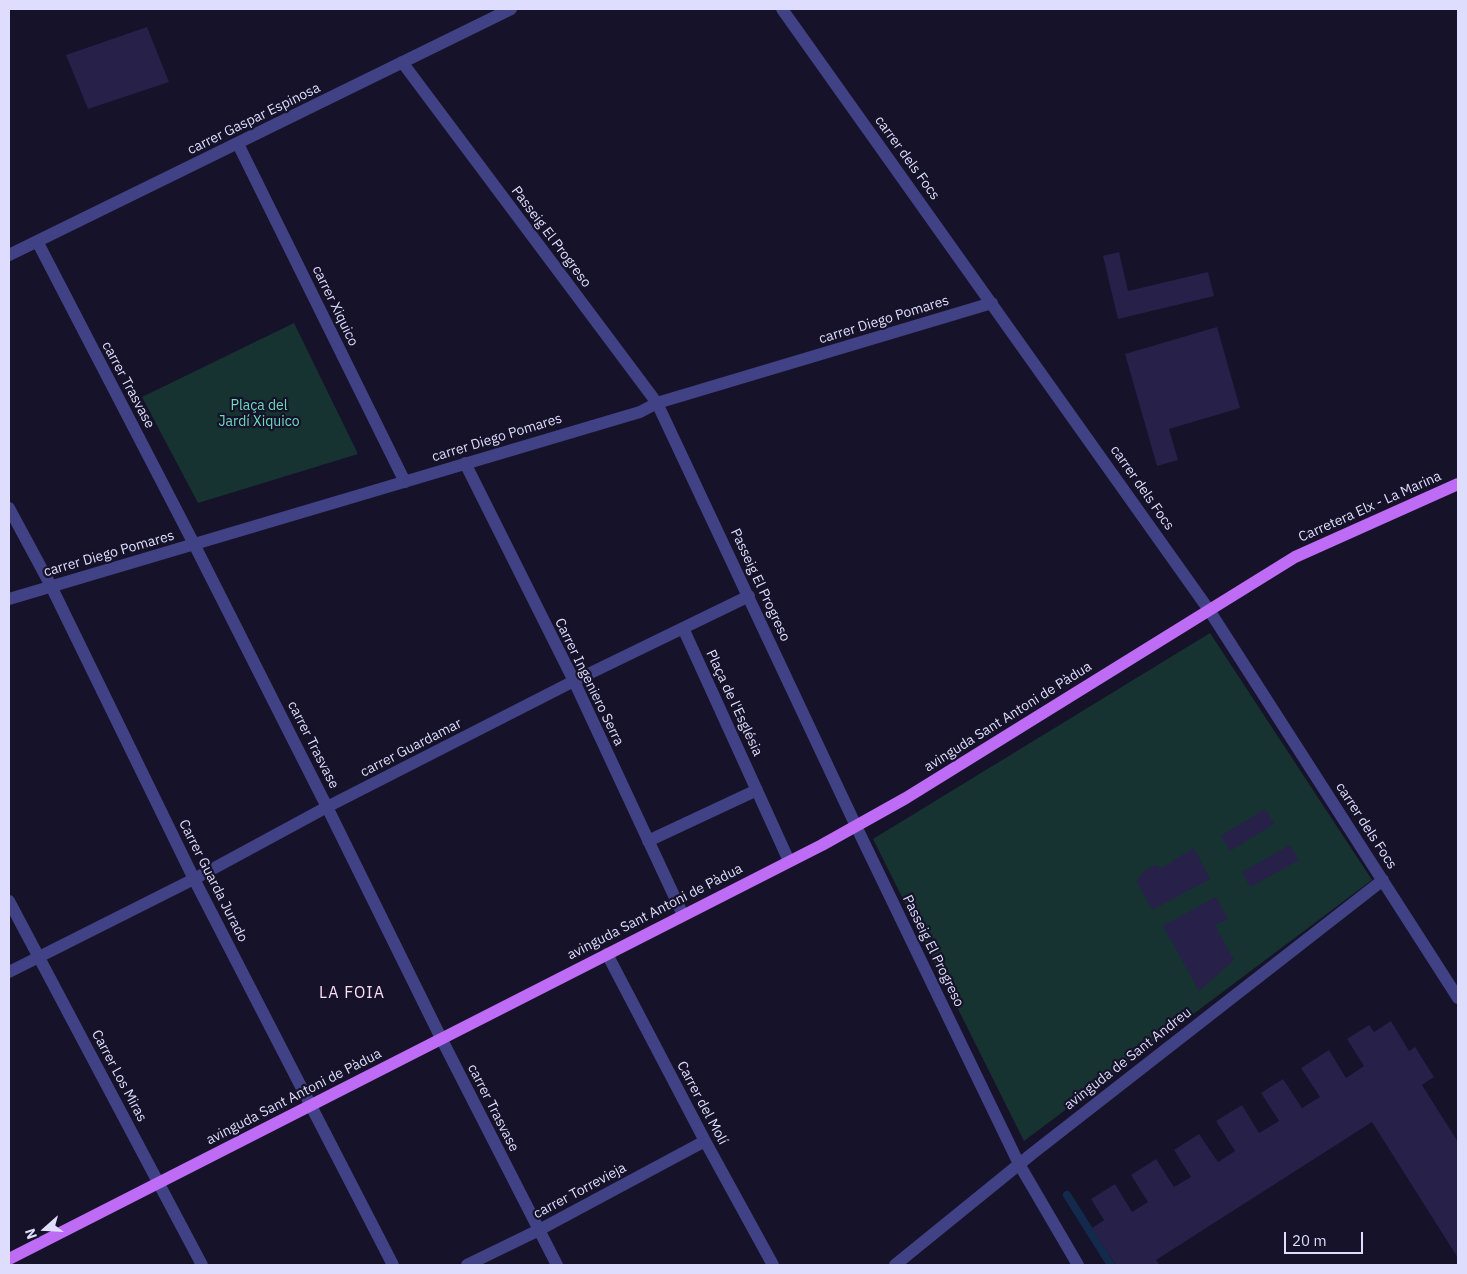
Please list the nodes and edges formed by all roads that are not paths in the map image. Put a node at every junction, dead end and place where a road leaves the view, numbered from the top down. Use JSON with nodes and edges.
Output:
{"nodes":[{"id":1,"x":511,"y":9,"type":"edge"},
{"id":2,"x":782,"y":9,"type":"edge"},
{"id":3,"x":402,"y":62,"type":"junction"},
{"id":4,"x":238,"y":144,"type":"junction"},
{"id":5,"x":37,"y":242,"type":"junction"},
{"id":6,"x":9,"y":255,"type":"edge"},
{"id":7,"x":992,"y":303,"type":"junction"},
{"id":8,"x":657,"y":403,"type":"junction"},
{"id":9,"x":465,"y":464,"type":"junction"},
{"id":10,"x":405,"y":482,"type":"junction"},
{"id":11,"x":1458,"y":484,"type":"edge"},
{"id":12,"x":9,"y":508,"type":"edge"},
{"id":13,"x":194,"y":544,"type":"junction"},
{"id":14,"x":1295,"y":557,"type":"joint"},
{"id":15,"x":51,"y":586,"type":"junction"},
{"id":16,"x":749,"y":596,"type":"junction"},
{"id":17,"x":9,"y":599,"type":"edge"},
{"id":18,"x":1210,"y":610,"type":"junction"},
{"id":19,"x":683,"y":628,"type":"junction"},
{"id":20,"x":574,"y":681,"type":"junction"},
{"id":21,"x":757,"y":790,"type":"junction"},
{"id":22,"x":327,"y":807,"type":"junction"},
{"id":23,"x":856,"y":826,"type":"junction"},
{"id":24,"x":648,"y":841,"type":"junction"},
{"id":25,"x":789,"y":860,"type":"junction"},
{"id":26,"x":194,"y":878,"type":"junction"},
{"id":27,"x":1383,"y":880,"type":"junction"},
{"id":28,"x":9,"y":902,"type":"edge"},
{"id":29,"x":682,"y":915,"type":"junction"},
{"id":30,"x":607,"y":954,"type":"junction"},
{"id":31,"x":38,"y":957,"type":"junction"},
{"id":32,"x":9,"y":972,"type":"edge"},
{"id":33,"x":1458,"y":998,"type":"edge"},
{"id":34,"x":441,"y":1038,"type":"junction"},
{"id":35,"x":311,"y":1105,"type":"junction"},
{"id":36,"x":705,"y":1141,"type":"junction"},
{"id":37,"x":1019,"y":1164,"type":"junction"},
{"id":38,"x":158,"y":1183,"type":"junction"},
{"id":39,"x":539,"y":1230,"type":"junction"},
{"id":40,"x":9,"y":1259,"type":"edge"},
{"id":41,"x":202,"y":1265,"type":"edge"},
{"id":42,"x":393,"y":1265,"type":"edge"},
{"id":43,"x":467,"y":1265,"type":"edge"},
{"id":44,"x":557,"y":1265,"type":"edge"},
{"id":45,"x":773,"y":1265,"type":"edge"},
{"id":46,"x":895,"y":1265,"type":"edge"},
{"id":47,"x":1078,"y":1265,"type":"edge"}],
"edges":[{"from":1,"to":3,"type":"street","name":"carrer Gaspar Espinosa"},
{"from":2,"to":7,"type":"street","name":"carrer dels Focs"},
{"from":3,"to":4,"type":"street","name":"carrer Gaspar Espinosa"},
{"from":3,"to":8,"type":"street","name":"Passeig El Progreso"},
{"from":4,"to":5,"type":"street","name":"carrer Gaspar Espinosa"},
{"from":4,"to":10,"type":"street","name":"carrer Xiquico"},
{"from":5,"to":6,"type":"street","name":"carrer Gaspar Espinosa"},
{"from":5,"to":13,"type":"street","name":"carrer Trasvase"},
{"from":7,"to":8,"type":"street","name":"carrer Diego Pomares"},
{"from":7,"to":18,"type":"street","name":"carrer dels Focs"},
{"from":8,"to":9,"type":"street","name":"carrer Diego Pomares"},
{"from":8,"to":16,"type":"street","name":"Passeig El Progreso"},
{"from":9,"to":10,"type":"street","name":"carrer Diego Pomares"},
{"from":9,"to":20,"type":"street","name":"Carrer Ingeniero Serra"},
{"from":10,"to":13,"type":"street","name":"carrer Diego Pomares"},
{"from":11,"to":14,"type":"main road","name":"Carretera Elx - La Marina"},
{"from":12,"to":15,"type":"street","name":"Carrer Guarda Jurado"},
{"from":13,"to":15,"type":"street","name":"carrer Diego Pomares"},
{"from":13,"to":22,"type":"street","name":"carrer Trasvase"},
{"from":14,"to":18,"type":"main road","name":"avinguda Sant Antoni de Pàdua"},
{"from":15,"to":17,"type":"street","name":"carrer Diego Pomares"},
{"from":15,"to":26,"type":"street","name":"Carrer Guarda Jurado"},
{"from":16,"to":19,"type":"street","name":"carrer Guardamar"},
{"from":16,"to":23,"type":"street","name":"Passeig El Progreso"},
{"from":18,"to":23,"type":"main road","name":"avinguda Sant Antoni de Pàdua"},
{"from":18,"to":27,"type":"street","name":"carrer dels Focs"},
{"from":19,"to":20,"type":"street","name":"carrer Guardamar"},
{"from":19,"to":21,"type":"street","name":"Plaça de l'Església"},
{"from":20,"to":22,"type":"street","name":"carrer Guardamar"},
{"from":20,"to":24,"type":"street","name":"Carrer Ingeniero Serra"},
{"from":21,"to":24,"type":"street"},
{"from":21,"to":25,"type":"street","name":"Plaça de l'Església"},
{"from":22,"to":26,"type":"street","name":"carrer Guardamar"},
{"from":22,"to":34,"type":"street","name":"carrer Trasvase"},
{"from":23,"to":25,"type":"main road","name":"avinguda Sant Antoni de Pàdua"},
{"from":23,"to":37,"type":"street","name":"Passeig El Progreso"},
{"from":24,"to":29,"type":"street","name":"Carrer Ingeniero Serra"},
{"from":25,"to":29,"type":"main road","name":"avinguda Sant Antoni de Pàdua"},
{"from":26,"to":31,"type":"street","name":"carrer Guardamar"},
{"from":26,"to":35,"type":"street","name":"Carrer Guarda Jurado"},
{"from":27,"to":33,"type":"street","name":"carrer dels Focs"},
{"from":27,"to":37,"type":"street","name":"avinguda de Sant Andreu"},
{"from":28,"to":31,"type":"street","name":"Carrer Los Miras"},
{"from":29,"to":30,"type":"main road","name":"avinguda Sant Antoni de Pàdua"},
{"from":30,"to":34,"type":"main road","name":"avinguda Sant Antoni de Pàdua"},
{"from":30,"to":36,"type":"street","name":"Carrer del Molí"},
{"from":31,"to":32,"type":"street","name":"carrer Guardamar"},
{"from":31,"to":38,"type":"street","name":"Carrer Los Miras"},
{"from":34,"to":35,"type":"main road","name":"avinguda Sant Antoni de Pàdua"},
{"from":34,"to":39,"type":"street","name":"carrer Trasvase"},
{"from":35,"to":38,"type":"main road","name":"avinguda Sant Antoni de Pàdua"},
{"from":35,"to":42,"type":"street","name":"Carrer Guarda Jurado"},
{"from":36,"to":39,"type":"street","name":"carrer Torrevieja"},
{"from":36,"to":45,"type":"street","name":"Carrer del Molí"},
{"from":37,"to":46,"type":"street","name":"avinguda de Sant Andreu"},
{"from":37,"to":47,"type":"street","name":"Passeig El Progreso"},
{"from":38,"to":40,"type":"main road","name":"avinguda Sant Antoni de Pàdua"},
{"from":38,"to":41,"type":"street","name":"Carrer Los Miras"},
{"from":39,"to":43,"type":"street","name":"carrer Torrevieja"},
{"from":39,"to":44,"type":"street","name":"carrer Trasvase"}]}
